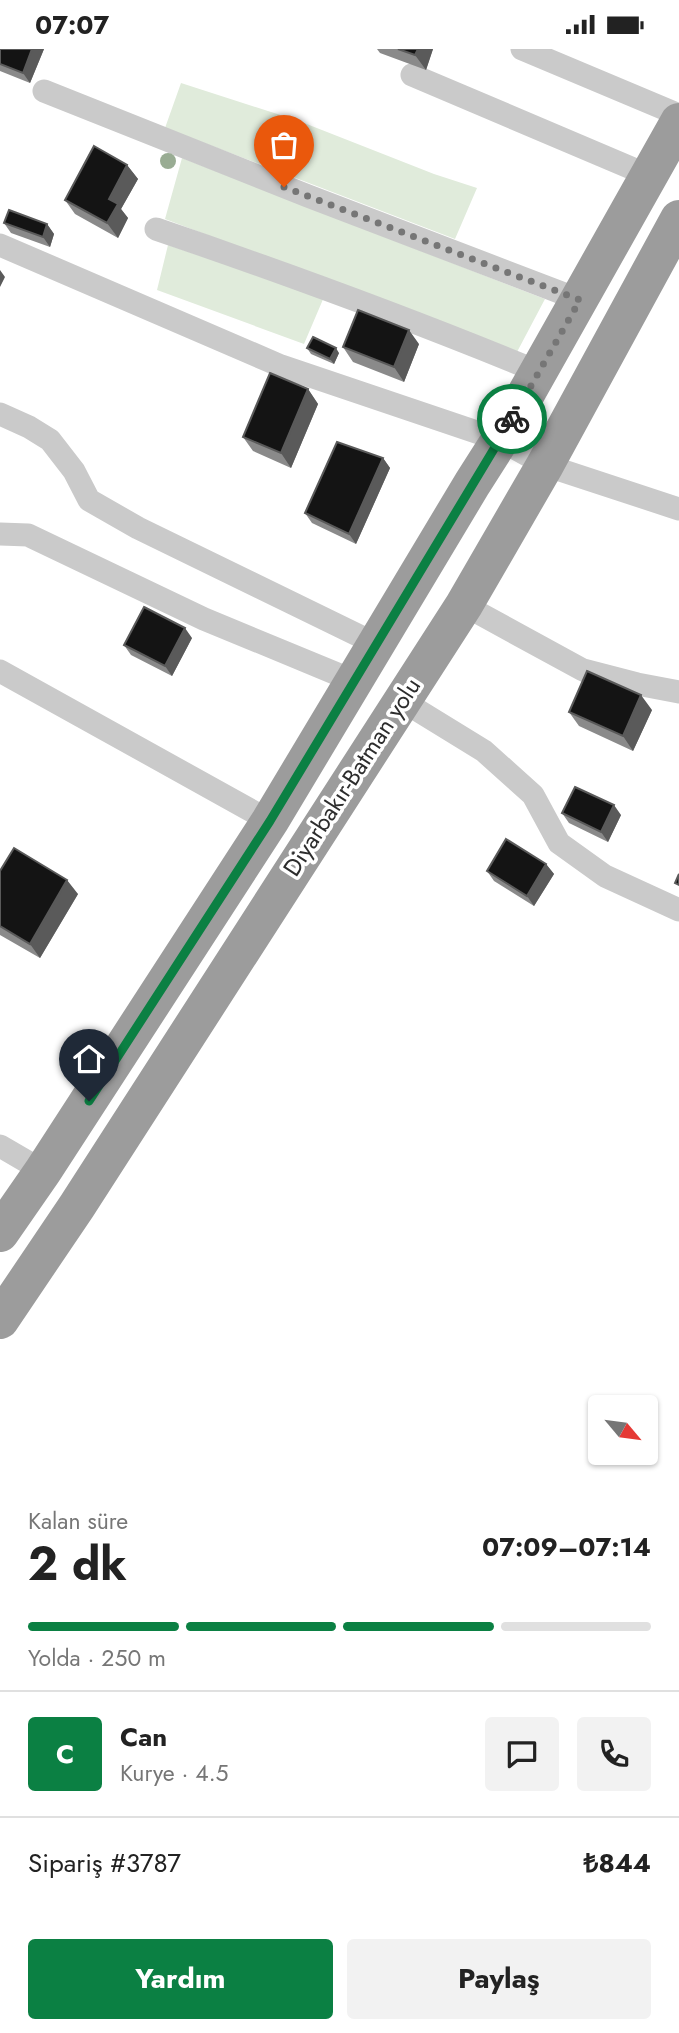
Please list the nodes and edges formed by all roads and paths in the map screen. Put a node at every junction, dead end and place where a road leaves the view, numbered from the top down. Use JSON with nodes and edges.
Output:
{"nodes":[{"id":1,"x":522,"y":49,"type":"edge"},
{"id":2,"x":412,"y":75,"type":"dead end"},
{"id":3,"x":44,"y":91,"type":"dead end"},
{"id":4,"x":679,"y":115,"type":"edge"},
{"id":5,"x":679,"y":122,"type":"edge"},
{"id":6,"x":650,"y":176,"type":"junction"},
{"id":7,"x":679,"y":219,"type":"edge"},
{"id":8,"x":156,"y":229,"type":"dead end"},
{"id":9,"x":0,"y":245,"type":"edge"},
{"id":10,"x":580,"y":300,"type":"junction"},
{"id":11,"x":539,"y":373,"type":"junction"},
{"id":12,"x":0,"y":414,"type":"edge"},
{"id":13,"x":500,"y":440,"type":"junction"},
{"id":14,"x":545,"y":465,"type":"junction"},
{"id":15,"x":679,"y":509,"type":"edge"},
{"id":16,"x":0,"y":521,"type":"edge"},
{"id":17,"x":0,"y":534,"type":"edge"},
{"id":18,"x":28,"y":535,"type":"junction"},
{"id":19,"x":464,"y":604,"type":"junction"},
{"id":20,"x":376,"y":645,"type":"junction"},
{"id":21,"x":0,"y":671,"type":"edge"},
{"id":22,"x":354,"y":681,"type":"junction"},
{"id":23,"x":679,"y":692,"type":"edge"},
{"id":24,"x":401,"y":700,"type":"junction"},
{"id":25,"x":270,"y":821,"type":"junction"},
{"id":26,"x":679,"y":910,"type":"edge"},
{"id":27,"x":0,"y":1146,"type":"edge"},
{"id":28,"x":43,"y":1171,"type":"junction"},
{"id":29,"x":0,"y":1233,"type":"edge"},
{"id":30,"x":0,"y":1320,"type":"edge"}],
"edges":[{"from":1,"to":4,"type":"street"},
{"from":2,"to":6,"type":"street"},
{"from":3,"to":10,"type":"street"},
{"from":5,"to":6,"type":"highway","name":"Diyarbakır-Batman yolu"},
{"from":6,"to":10,"type":"highway","name":"Diyarbakır-Batman yolu"},
{"from":7,"to":14,"type":"highway","name":"Diyarbakır-Batman yolu"},
{"from":8,"to":11,"type":"street"},
{"from":9,"to":13,"type":"street"},
{"from":10,"to":11,"type":"highway","name":"Diyarbakır-Batman yolu"},
{"from":11,"to":13,"type":"highway","name":"Diyarbakır-Batman yolu"},
{"from":12,"to":20,"type":"street"},
{"from":13,"to":14,"type":"street"},
{"from":13,"to":20,"type":"highway","name":"Diyarbakır-Batman yolu"},
{"from":14,"to":15,"type":"street"},
{"from":14,"to":19,"type":"highway","name":"Diyarbakır-Batman yolu"},
{"from":16,"to":18,"type":"street"},
{"from":17,"to":18,"type":"street"},
{"from":18,"to":22,"type":"street"},
{"from":19,"to":23,"type":"street"},
{"from":19,"to":24,"type":"highway","name":"Diyarbakır-Batman yolu"},
{"from":20,"to":22,"type":"highway","name":"Diyarbakır-Batman yolu"},
{"from":21,"to":25,"type":"street"},
{"from":22,"to":25,"type":"highway","name":"Diyarbakır-Batman yolu"},
{"from":24,"to":26,"type":"street"},
{"from":24,"to":30,"type":"highway","name":"Diyarbakır-Batman yolu"},
{"from":25,"to":28,"type":"highway","name":"Diyarbakır-Batman yolu"},
{"from":27,"to":28,"type":"street"},
{"from":28,"to":29,"type":"highway","name":"Diyarbakır-Batman yolu"}]}
